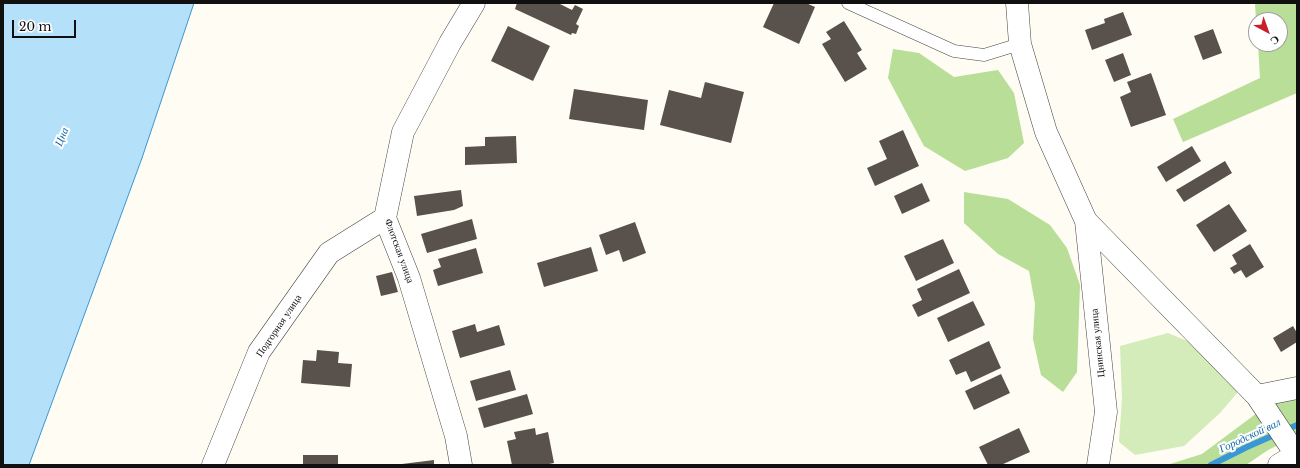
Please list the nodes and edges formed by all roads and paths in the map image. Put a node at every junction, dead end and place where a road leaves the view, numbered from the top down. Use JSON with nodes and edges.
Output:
{"nodes":[{"id":1,"x":474,"y":3,"type":"edge"},
{"id":2,"x":848,"y":3,"type":"edge"},
{"id":3,"x":1017,"y":3,"type":"edge"},
{"id":4,"x":1020,"y":44,"type":"junction"},
{"id":5,"x":385,"y":218,"type":"junction"},
{"id":6,"x":1086,"y":221,"type":"junction"},
{"id":7,"x":1297,"y":388,"type":"edge"},
{"id":8,"x":1257,"y":396,"type":"junction"},
{"id":9,"x":1291,"y":454,"type":"edge"},
{"id":10,"x":213,"y":465,"type":"edge"},
{"id":11,"x":461,"y":465,"type":"edge"},
{"id":12,"x":1098,"y":465,"type":"edge"}],
"edges":[{"from":1,"to":5,"type":"street","name":"Флотская улица"},
{"from":2,"to":4,"type":"lane"},
{"from":3,"to":4,"type":"street","name":"Цнинская улица"},
{"from":4,"to":6,"type":"street","name":"Цнинская улица"},
{"from":5,"to":10,"type":"street","name":"Подгорная улица"},
{"from":5,"to":11,"type":"street","name":"Флотская улица"},
{"from":6,"to":8,"type":"street","name":"Цнинская улица"},
{"from":6,"to":12,"type":"street","name":"Цнинская улица"},
{"from":7,"to":8,"type":"street"},
{"from":8,"to":9,"type":"street","name":"Цнинская улица"}]}
